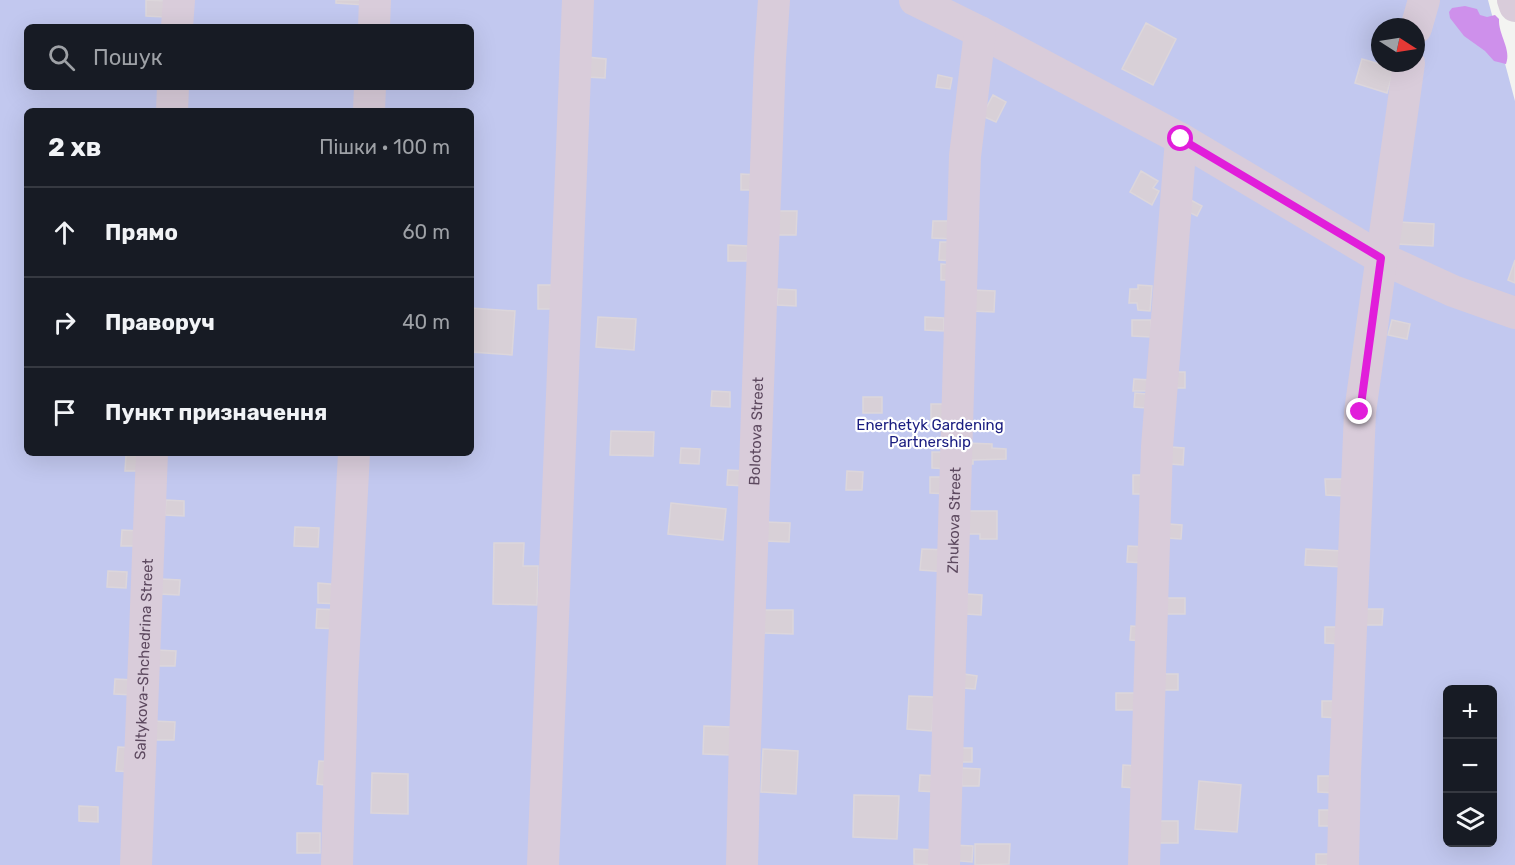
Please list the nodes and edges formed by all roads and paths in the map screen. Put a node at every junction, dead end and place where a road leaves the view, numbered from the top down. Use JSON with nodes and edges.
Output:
{"nodes":[{"id":1,"x":179,"y":0,"type":"edge"},
{"id":2,"x":375,"y":0,"type":"edge"},
{"id":3,"x":578,"y":0,"type":"edge"},
{"id":4,"x":774,"y":0,"type":"edge"},
{"id":5,"x":915,"y":0,"type":"edge"},
{"id":6,"x":1424,"y":0,"type":"edge"},
{"id":7,"x":1513,"y":0,"type":"edge"},
{"id":8,"x":1515,"y":6,"type":"edge"},
{"id":9,"x":1419,"y":18,"type":"edge"},
{"id":10,"x":177,"y":24,"type":"edge"},
{"id":11,"x":374,"y":24,"type":"edge"},
{"id":12,"x":980,"y":32,"type":"junction"},
{"id":13,"x":1407,"y":72,"type":"edge"},
{"id":14,"x":173,"y":90,"type":"edge"},
{"id":15,"x":370,"y":90,"type":"edge"},
{"id":16,"x":172,"y":108,"type":"edge"},
{"id":17,"x":369,"y":108,"type":"edge"},
{"id":18,"x":1181,"y":139,"type":"junction"},
{"id":19,"x":1381,"y":258,"type":"junction"},
{"id":20,"x":1515,"y":313,"type":"edge"},
{"id":21,"x":152,"y":456,"type":"edge"},
{"id":22,"x":354,"y":456,"type":"edge"},
{"id":23,"x":136,"y":865,"type":"edge"},
{"id":24,"x":337,"y":865,"type":"edge"},
{"id":25,"x":543,"y":865,"type":"edge"},
{"id":26,"x":742,"y":865,"type":"edge"},
{"id":27,"x":944,"y":865,"type":"edge"},
{"id":28,"x":1144,"y":865,"type":"edge"},
{"id":29,"x":1343,"y":865,"type":"edge"}],
"edges":[{"from":1,"to":10,"type":"lane"},
{"from":2,"to":11,"type":"lane"},
{"from":3,"to":25,"type":"lane"},
{"from":4,"to":26,"type":"lane","name":"Bolotova Street"},
{"from":5,"to":12,"type":"lane"},
{"from":6,"to":9,"type":"lane"},
{"from":7,"to":8,"type":"lane"},
{"from":12,"to":18,"type":"lane"},
{"from":12,"to":27,"type":"lane","name":"Zhukova Street"},
{"from":13,"to":19,"type":"lane"},
{"from":14,"to":16,"type":"lane"},
{"from":15,"to":17,"type":"lane"},
{"from":18,"to":19,"type":"lane"},
{"from":18,"to":28,"type":"lane"},
{"from":19,"to":20,"type":"lane"},
{"from":19,"to":29,"type":"lane"},
{"from":21,"to":23,"type":"lane","name":"Saltykova-Shchedrina Street"},
{"from":22,"to":24,"type":"lane"}]}
